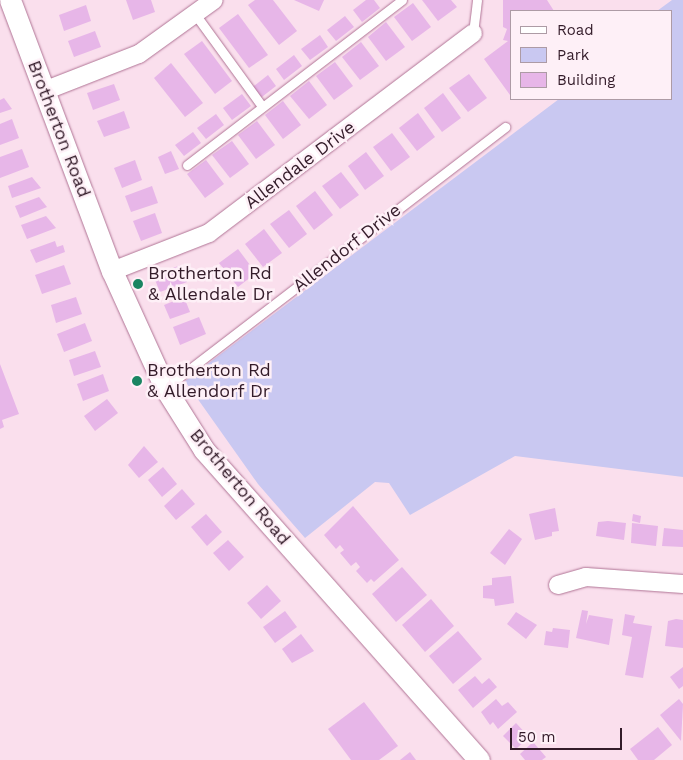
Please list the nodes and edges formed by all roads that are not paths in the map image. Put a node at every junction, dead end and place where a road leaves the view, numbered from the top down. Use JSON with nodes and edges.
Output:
{"nodes":[{"id":1,"x":214,"y":0,"type":"edge"},
{"id":2,"x":402,"y":0,"type":"edge"},
{"id":3,"x":477,"y":0,"type":"edge"},
{"id":4,"x":7,"y":2,"type":"edge"},
{"id":5,"x":194,"y":14,"type":"junction"},
{"id":6,"x":473,"y":33,"type":"joint"},
{"id":7,"x":44,"y":91,"type":"junction"},
{"id":8,"x":261,"y":105,"type":"junction"},
{"id":9,"x":505,"y":127,"type":"dead end"},
{"id":10,"x":187,"y":165,"type":"dead end"},
{"id":11,"x":112,"y":271,"type":"junction"},
{"id":12,"x":165,"y":388,"type":"junction"},
{"id":13,"x":683,"y":584,"type":"edge"},
{"id":14,"x":558,"y":585,"type":"dead end"},
{"id":15,"x":479,"y":760,"type":"edge"}],
"edges":[{"from":1,"to":5,"type":"street"},
{"from":2,"to":8,"type":"lane"},
{"from":3,"to":6,"type":"lane"},
{"from":4,"to":7,"type":"street","name":"Brotherton Road"},
{"from":5,"to":7,"type":"street"},
{"from":5,"to":8,"type":"lane"},
{"from":6,"to":11,"type":"street","name":"Allendale Drive"},
{"from":7,"to":11,"type":"street","name":"Brotherton Road"},
{"from":8,"to":10,"type":"lane"},
{"from":9,"to":12,"type":"lane","name":"Allendorf Drive"},
{"from":11,"to":12,"type":"street","name":"Brotherton Road"},
{"from":12,"to":15,"type":"street","name":"Brotherton Road"},
{"from":13,"to":14,"type":"street"}]}
